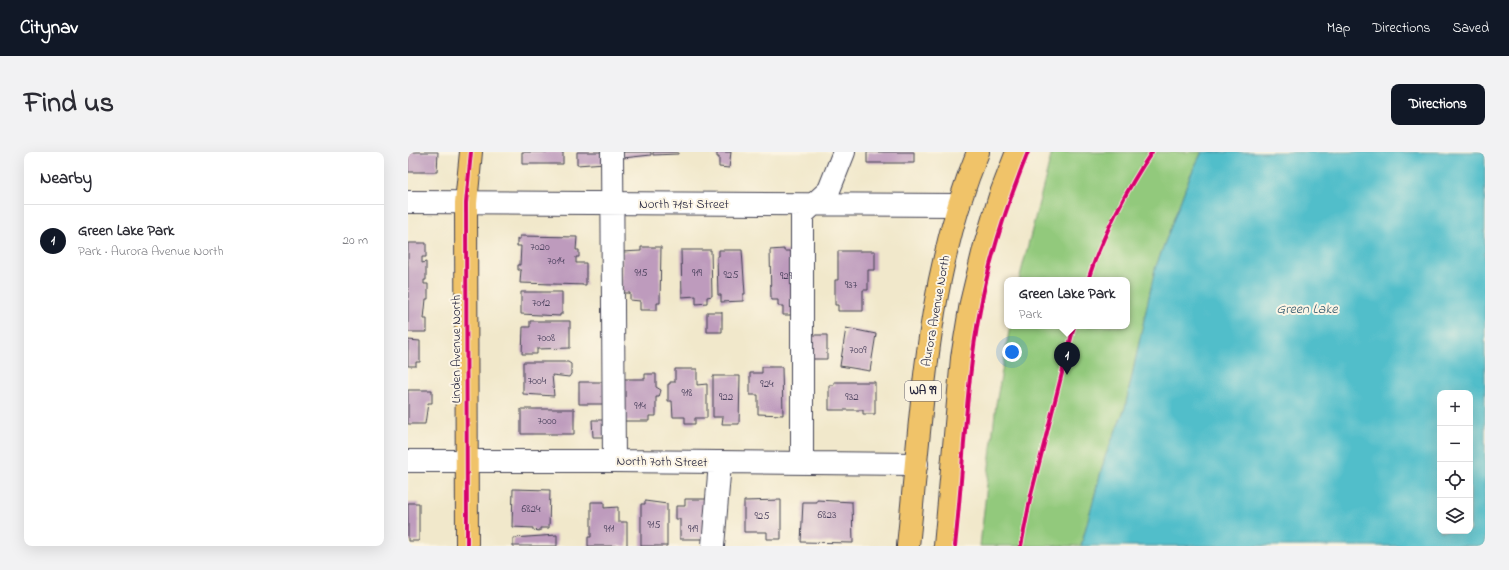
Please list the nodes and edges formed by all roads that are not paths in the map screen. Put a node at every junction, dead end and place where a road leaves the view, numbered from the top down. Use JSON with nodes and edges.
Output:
{"nodes":[{"id":1,"x":471,"y":152,"type":"edge"},
{"id":2,"x":612,"y":152,"type":"edge"},
{"id":3,"x":844,"y":152,"type":"edge"},
{"id":4,"x":978,"y":152,"type":"edge"},
{"id":5,"x":1017,"y":152,"type":"edge"},
{"id":6,"x":408,"y":202,"type":"edge"},
{"id":7,"x":466,"y":203,"type":"junction"},
{"id":8,"x":613,"y":203,"type":"junction"},
{"id":9,"x":813,"y":204,"type":"junction"},
{"id":10,"x":959,"y":205,"type":"junction"},
{"id":11,"x":408,"y":461,"type":"edge"},
{"id":12,"x":466,"y":461,"type":"junction"},
{"id":13,"x":614,"y":461,"type":"junction"},
{"id":14,"x":720,"y":462,"type":"junction"},
{"id":15,"x":802,"y":463,"type":"junction"},
{"id":16,"x":917,"y":464,"type":"junction"},
{"id":17,"x":467,"y":546,"type":"edge"},
{"id":18,"x":713,"y":546,"type":"edge"},
{"id":19,"x":908,"y":546,"type":"edge"},
{"id":20,"x":945,"y":546,"type":"edge"}],
"edges":[{"from":1,"to":7,"type":"main road","name":"Linden Avenue North"},
{"from":2,"to":8,"type":"street"},
{"from":3,"to":9,"type":"street"},
{"from":4,"to":10,"type":"main road","name":"Aurora Avenue North","number":"WA 99"},
{"from":5,"to":20,"type":"main road","number":"WA 99"},
{"from":6,"to":7,"type":"street","name":"North 71st Street"},
{"from":7,"to":8,"type":"street","name":"North 71st Street"},
{"from":7,"to":12,"type":"main road","name":"Linden Avenue North"},
{"from":8,"to":9,"type":"street","name":"North 71st Street"},
{"from":8,"to":13,"type":"street"},
{"from":9,"to":10,"type":"street","name":"North 71st Street"},
{"from":9,"to":15,"type":"street"},
{"from":10,"to":16,"type":"main road","name":"Aurora Avenue North","number":"WA 99"},
{"from":11,"to":12,"type":"street","name":"North 70th Street"},
{"from":12,"to":13,"type":"street","name":"North 70th Street"},
{"from":12,"to":17,"type":"main road","name":"Linden Avenue North"},
{"from":13,"to":14,"type":"street","name":"North 70th Street"},
{"from":14,"to":15,"type":"street","name":"North 70th Street"},
{"from":14,"to":18,"type":"street"},
{"from":15,"to":16,"type":"street","name":"North 70th Street"},
{"from":16,"to":19,"type":"main road","name":"Aurora Avenue North","number":"WA 99"}]}
